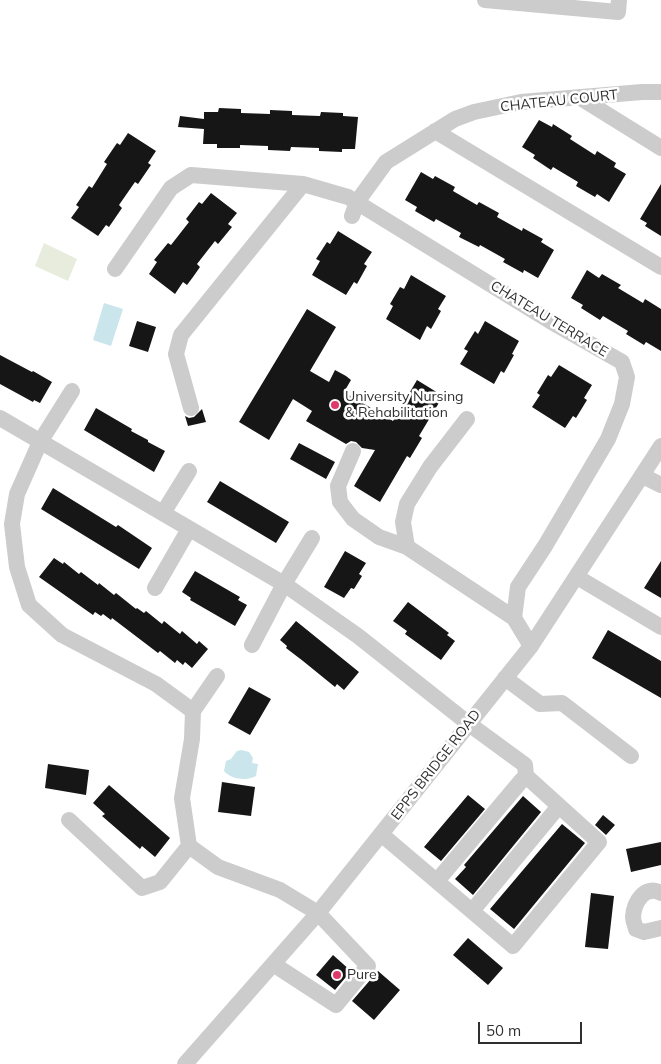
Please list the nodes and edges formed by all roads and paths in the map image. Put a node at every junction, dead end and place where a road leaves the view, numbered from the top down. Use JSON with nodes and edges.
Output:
{"nodes":[{"id":1,"x":486,"y":0,"type":"edge"},
{"id":2,"x":619,"y":0,"type":"edge"},
{"id":3,"x":520,"y":2,"type":"edge"},
{"id":4,"x":661,"y":92,"type":"edge"},
{"id":5,"x":578,"y":97,"type":"junction"},
{"id":6,"x":435,"y":131,"type":"junction"},
{"id":7,"x":661,"y":148,"type":"edge"},
{"id":8,"x":303,"y":184,"type":"junction"},
{"id":9,"x":354,"y":209,"type":"junction"},
{"id":10,"x":661,"y":267,"type":"edge"},
{"id":11,"x":115,"y":269,"type":"dead end"},
{"id":12,"x":72,"y":392,"type":"dead end"},
{"id":13,"x":191,"y":408,"type":"dead end"},
{"id":14,"x":0,"y":418,"type":"edge"},
{"id":15,"x":467,"y":419,"type":"dead end"},
{"id":16,"x":40,"y":442,"type":"junction"},
{"id":17,"x":661,"y":446,"type":"edge"},
{"id":18,"x":353,"y":451,"type":"dead end"},
{"id":19,"x":189,"y":471,"type":"dead end"},
{"id":20,"x":643,"y":476,"type":"junction"},
{"id":21,"x":661,"y":485,"type":"edge"},
{"id":22,"x":163,"y":513,"type":"junction"},
{"id":23,"x":189,"y":528,"type":"junction"},
{"id":24,"x":312,"y":538,"type":"dead end"},
{"id":25,"x":406,"y":547,"type":"junction"},
{"id":26,"x":577,"y":577,"type":"junction"},
{"id":27,"x":284,"y":584,"type":"junction"},
{"id":28,"x":155,"y":588,"type":"dead end"},
{"id":29,"x":514,"y":618,"type":"junction"},
{"id":30,"x":661,"y":627,"type":"edge"},
{"id":31,"x":252,"y":645,"type":"dead end"},
{"id":32,"x":531,"y":646,"type":"junction"},
{"id":33,"x":217,"y":676,"type":"dead end"},
{"id":34,"x":505,"y":678,"type":"junction"},
{"id":35,"x":193,"y":711,"type":"junction"},
{"id":36,"x":469,"y":724,"type":"junction"},
{"id":37,"x":632,"y":756,"type":"dead end"},
{"id":38,"x":526,"y":776,"type":"junction"},
{"id":39,"x":559,"y":806,"type":"junction"},
{"id":40,"x":69,"y":820,"type":"dead end"},
{"id":41,"x":381,"y":834,"type":"junction"},
{"id":42,"x":189,"y":846,"type":"junction"},
{"id":43,"x":436,"y":881,"type":"junction"},
{"id":44,"x":661,"y":893,"type":"edge"},
{"id":45,"x":472,"y":911,"type":"junction"},
{"id":46,"x":318,"y":913,"type":"junction"},
{"id":47,"x":661,"y":928,"type":"edge"},
{"id":48,"x":274,"y":964,"type":"junction"},
{"id":49,"x":185,"y":1064,"type":"edge"}],
"edges":[{"from":1,"to":3,"type":"street"},
{"from":2,"to":3,"type":"street"},
{"from":4,"to":5,"type":"street","name":"CHATEAU COURT"},
{"from":5,"to":6,"type":"street","name":"CHATEAU COURT"},
{"from":5,"to":7,"type":"street"},
{"from":6,"to":9,"type":"street","name":"CHATEAU COURT"},
{"from":6,"to":10,"type":"street"},
{"from":8,"to":9,"type":"street","name":"CHATEAU TERRACE"},
{"from":8,"to":11,"type":"street","name":"CHATEAU TERRACE"},
{"from":8,"to":13,"type":"street"},
{"from":9,"to":29,"type":"street","name":"CHATEAU TERRACE"},
{"from":12,"to":16,"type":"street"},
{"from":14,"to":16,"type":"street"},
{"from":15,"to":25,"type":"street"},
{"from":16,"to":22,"type":"street"},
{"from":16,"to":35,"type":"street"},
{"from":17,"to":20,"type":"street","name":"EPPS BRIDGE ROAD"},
{"from":18,"to":25,"type":"street"},
{"from":19,"to":22,"type":"street"},
{"from":20,"to":21,"type":"street"},
{"from":20,"to":26,"type":"street","name":"EPPS BRIDGE ROAD"},
{"from":22,"to":23,"type":"street"},
{"from":23,"to":27,"type":"street"},
{"from":23,"to":28,"type":"street"},
{"from":24,"to":27,"type":"street"},
{"from":25,"to":29,"type":"street"},
{"from":26,"to":30,"type":"street"},
{"from":26,"to":32,"type":"street","name":"EPPS BRIDGE ROAD"},
{"from":27,"to":31,"type":"street"},
{"from":27,"to":36,"type":"street"},
{"from":29,"to":32,"type":"street"},
{"from":32,"to":34,"type":"street","name":"EPPS BRIDGE ROAD"},
{"from":33,"to":35,"type":"street"},
{"from":34,"to":36,"type":"street","name":"EPPS BRIDGE ROAD"},
{"from":34,"to":37,"type":"street"},
{"from":35,"to":42,"type":"street"},
{"from":36,"to":38,"type":"street"},
{"from":36,"to":41,"type":"street","name":"EPPS BRIDGE ROAD"},
{"from":38,"to":39,"type":"street"},
{"from":38,"to":43,"type":"street"},
{"from":39,"to":45,"type":"street"},
{"from":39,"to":45,"type":"street"},
{"from":40,"to":42,"type":"street"},
{"from":41,"to":43,"type":"street"},
{"from":41,"to":46,"type":"street","name":"EPPS BRIDGE ROAD"},
{"from":42,"to":46,"type":"street"},
{"from":43,"to":45,"type":"street"},
{"from":44,"to":47,"type":"street"},
{"from":46,"to":48,"type":"street","name":"EPPS BRIDGE ROAD"},
{"from":46,"to":48,"type":"street"},
{"from":48,"to":49,"type":"street","name":"EPPS BRIDGE ROAD"}]}
